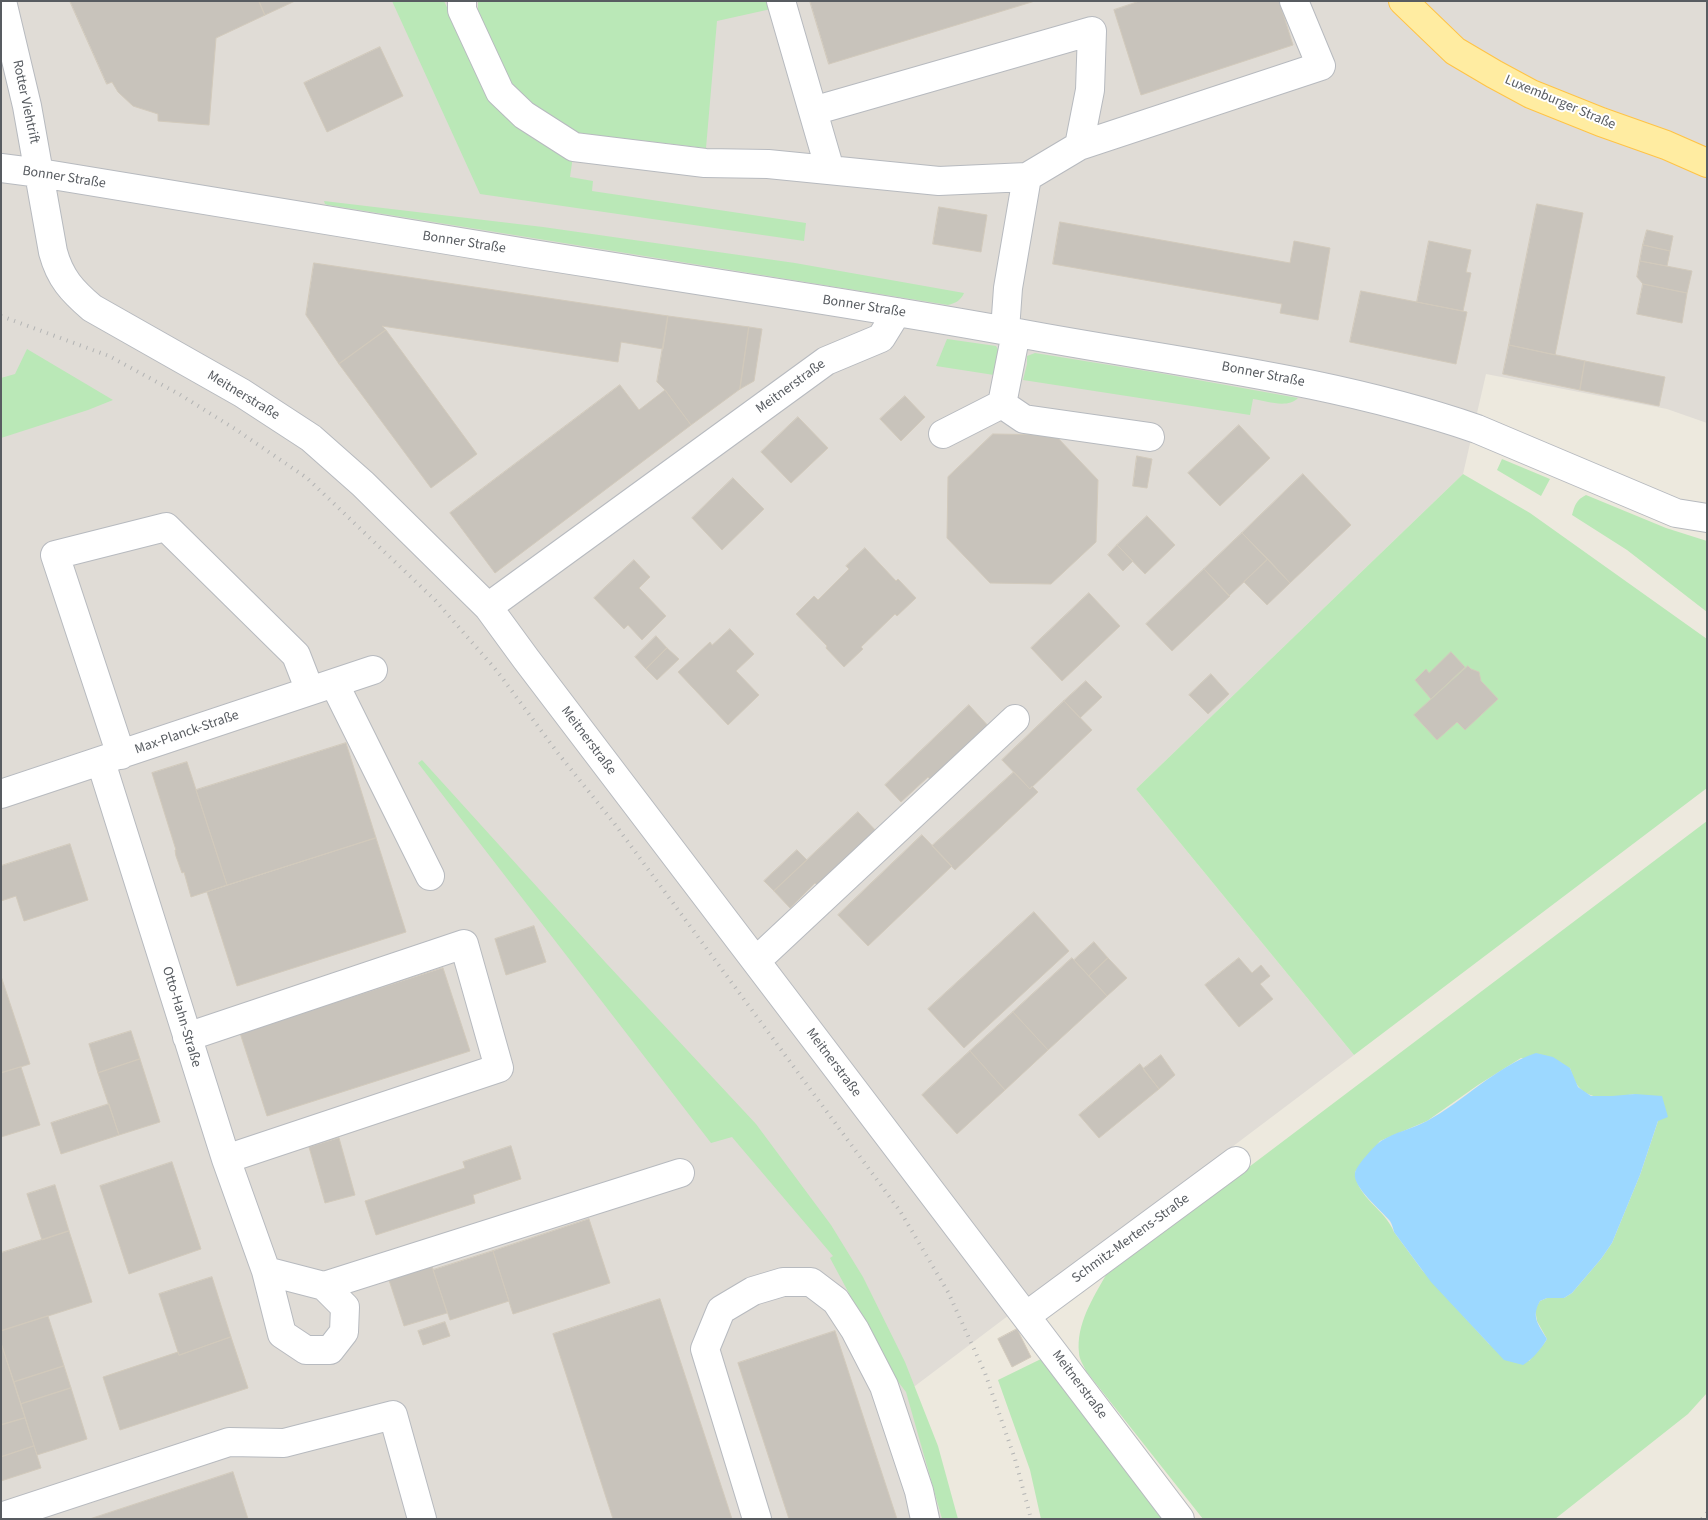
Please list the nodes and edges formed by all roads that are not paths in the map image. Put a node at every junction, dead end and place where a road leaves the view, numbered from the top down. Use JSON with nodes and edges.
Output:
{"nodes":[{"id":1,"x":2,"y":1,"type":"edge"},
{"id":2,"x":462,"y":1,"type":"edge"},
{"id":3,"x":781,"y":1,"type":"edge"},
{"id":4,"x":1294,"y":1,"type":"edge"},
{"id":5,"x":1403,"y":1,"type":"edge"},
{"id":6,"x":813,"y":111,"type":"junction"},
{"id":7,"x":1079,"y":146,"type":"junction"},
{"id":8,"x":1707,"y":163,"type":"edge"},
{"id":9,"x":1,"y":168,"type":"edge"},
{"id":10,"x":830,"y":170,"type":"junction"},
{"id":11,"x":40,"y":173,"type":"junction"},
{"id":12,"x":1027,"y":176,"type":"junction"},
{"id":13,"x":897,"y":312,"type":"junction"},
{"id":14,"x":1010,"y":331,"type":"junction"},
{"id":15,"x":1002,"y":404,"type":"junction"},
{"id":16,"x":943,"y":434,"type":"dead end"},
{"id":17,"x":1150,"y":437,"type":"dead end"},
{"id":18,"x":1707,"y":518,"type":"edge"},
{"id":19,"x":488,"y":607,"type":"junction"},
{"id":20,"x":373,"y":670,"type":"dead end"},
{"id":21,"x":322,"y":687,"type":"junction"},
{"id":22,"x":1015,"y":719,"type":"dead end"},
{"id":23,"x":111,"y":758,"type":"junction"},
{"id":24,"x":1,"y":794,"type":"edge"},
{"id":25,"x":430,"y":876,"type":"dead end"},
{"id":26,"x":756,"y":961,"type":"junction"},
{"id":27,"x":187,"y":1037,"type":"junction"},
{"id":28,"x":226,"y":1159,"type":"junction"},
{"id":29,"x":1236,"y":1161,"type":"dead end"},
{"id":30,"x":680,"y":1173,"type":"dead end"},
{"id":31,"x":266,"y":1272,"type":"junction"},
{"id":32,"x":324,"y":1286,"type":"junction"},
{"id":33,"x":1026,"y":1316,"type":"junction"},
{"id":34,"x":1,"y":1517,"type":"edge"},
{"id":35,"x":422,"y":1519,"type":"edge"},
{"id":36,"x":757,"y":1519,"type":"edge"},
{"id":37,"x":926,"y":1519,"type":"edge"},
{"id":38,"x":1180,"y":1519,"type":"edge"}],
"edges":[{"from":1,"to":11,"type":"street","name":"Rotter Viehtrift"},
{"from":2,"to":10,"type":"street"},
{"from":3,"to":6,"type":"street"},
{"from":4,"to":7,"type":"street"},
{"from":5,"to":8,"type":"main road","name":"Luxemburger Straße"},
{"from":6,"to":7,"type":"street"},
{"from":6,"to":10,"type":"street"},
{"from":7,"to":12,"type":"street"},
{"from":9,"to":11,"type":"street","name":"Bonner Straße"},
{"from":10,"to":12,"type":"street"},
{"from":11,"to":13,"type":"street","name":"Bonner Straße"},
{"from":11,"to":19,"type":"street","name":"Meitnerstraße"},
{"from":12,"to":14,"type":"street"},
{"from":13,"to":14,"type":"street","name":"Bonner Straße"},
{"from":13,"to":19,"type":"street","name":"Meitnerstraße"},
{"from":14,"to":15,"type":"street"},
{"from":14,"to":18,"type":"street","name":"Bonner Straße"},
{"from":15,"to":16,"type":"street"},
{"from":15,"to":17,"type":"street"},
{"from":19,"to":26,"type":"street","name":"Meitnerstraße"},
{"from":20,"to":21,"type":"street","name":"Max-Planck-Straße"},
{"from":21,"to":23,"type":"street","name":"Max-Planck-Straße"},
{"from":21,"to":23,"type":"street","name":"Otto-Hahn-Straße"},
{"from":21,"to":25,"type":"street"},
{"from":22,"to":26,"type":"street"},
{"from":23,"to":24,"type":"street","name":"Max-Planck-Straße"},
{"from":23,"to":27,"type":"street","name":"Otto-Hahn-Straße"},
{"from":26,"to":33,"type":"street","name":"Meitnerstraße"},
{"from":27,"to":28,"type":"street","name":"Otto-Hahn-Straße"},
{"from":27,"to":28,"type":"street"},
{"from":28,"to":31,"type":"street","name":"Otto-Hahn-Straße"},
{"from":29,"to":33,"type":"street","name":"Schmitz-Mertens-Straße"},
{"from":30,"to":32,"type":"street"},
{"from":31,"to":32,"type":"street"},
{"from":31,"to":32,"type":"street","name":"Otto-Hahn-Straße"},
{"from":33,"to":38,"type":"street","name":"Meitnerstraße"},
{"from":34,"to":35,"type":"street"},
{"from":36,"to":37,"type":"street"}]}
